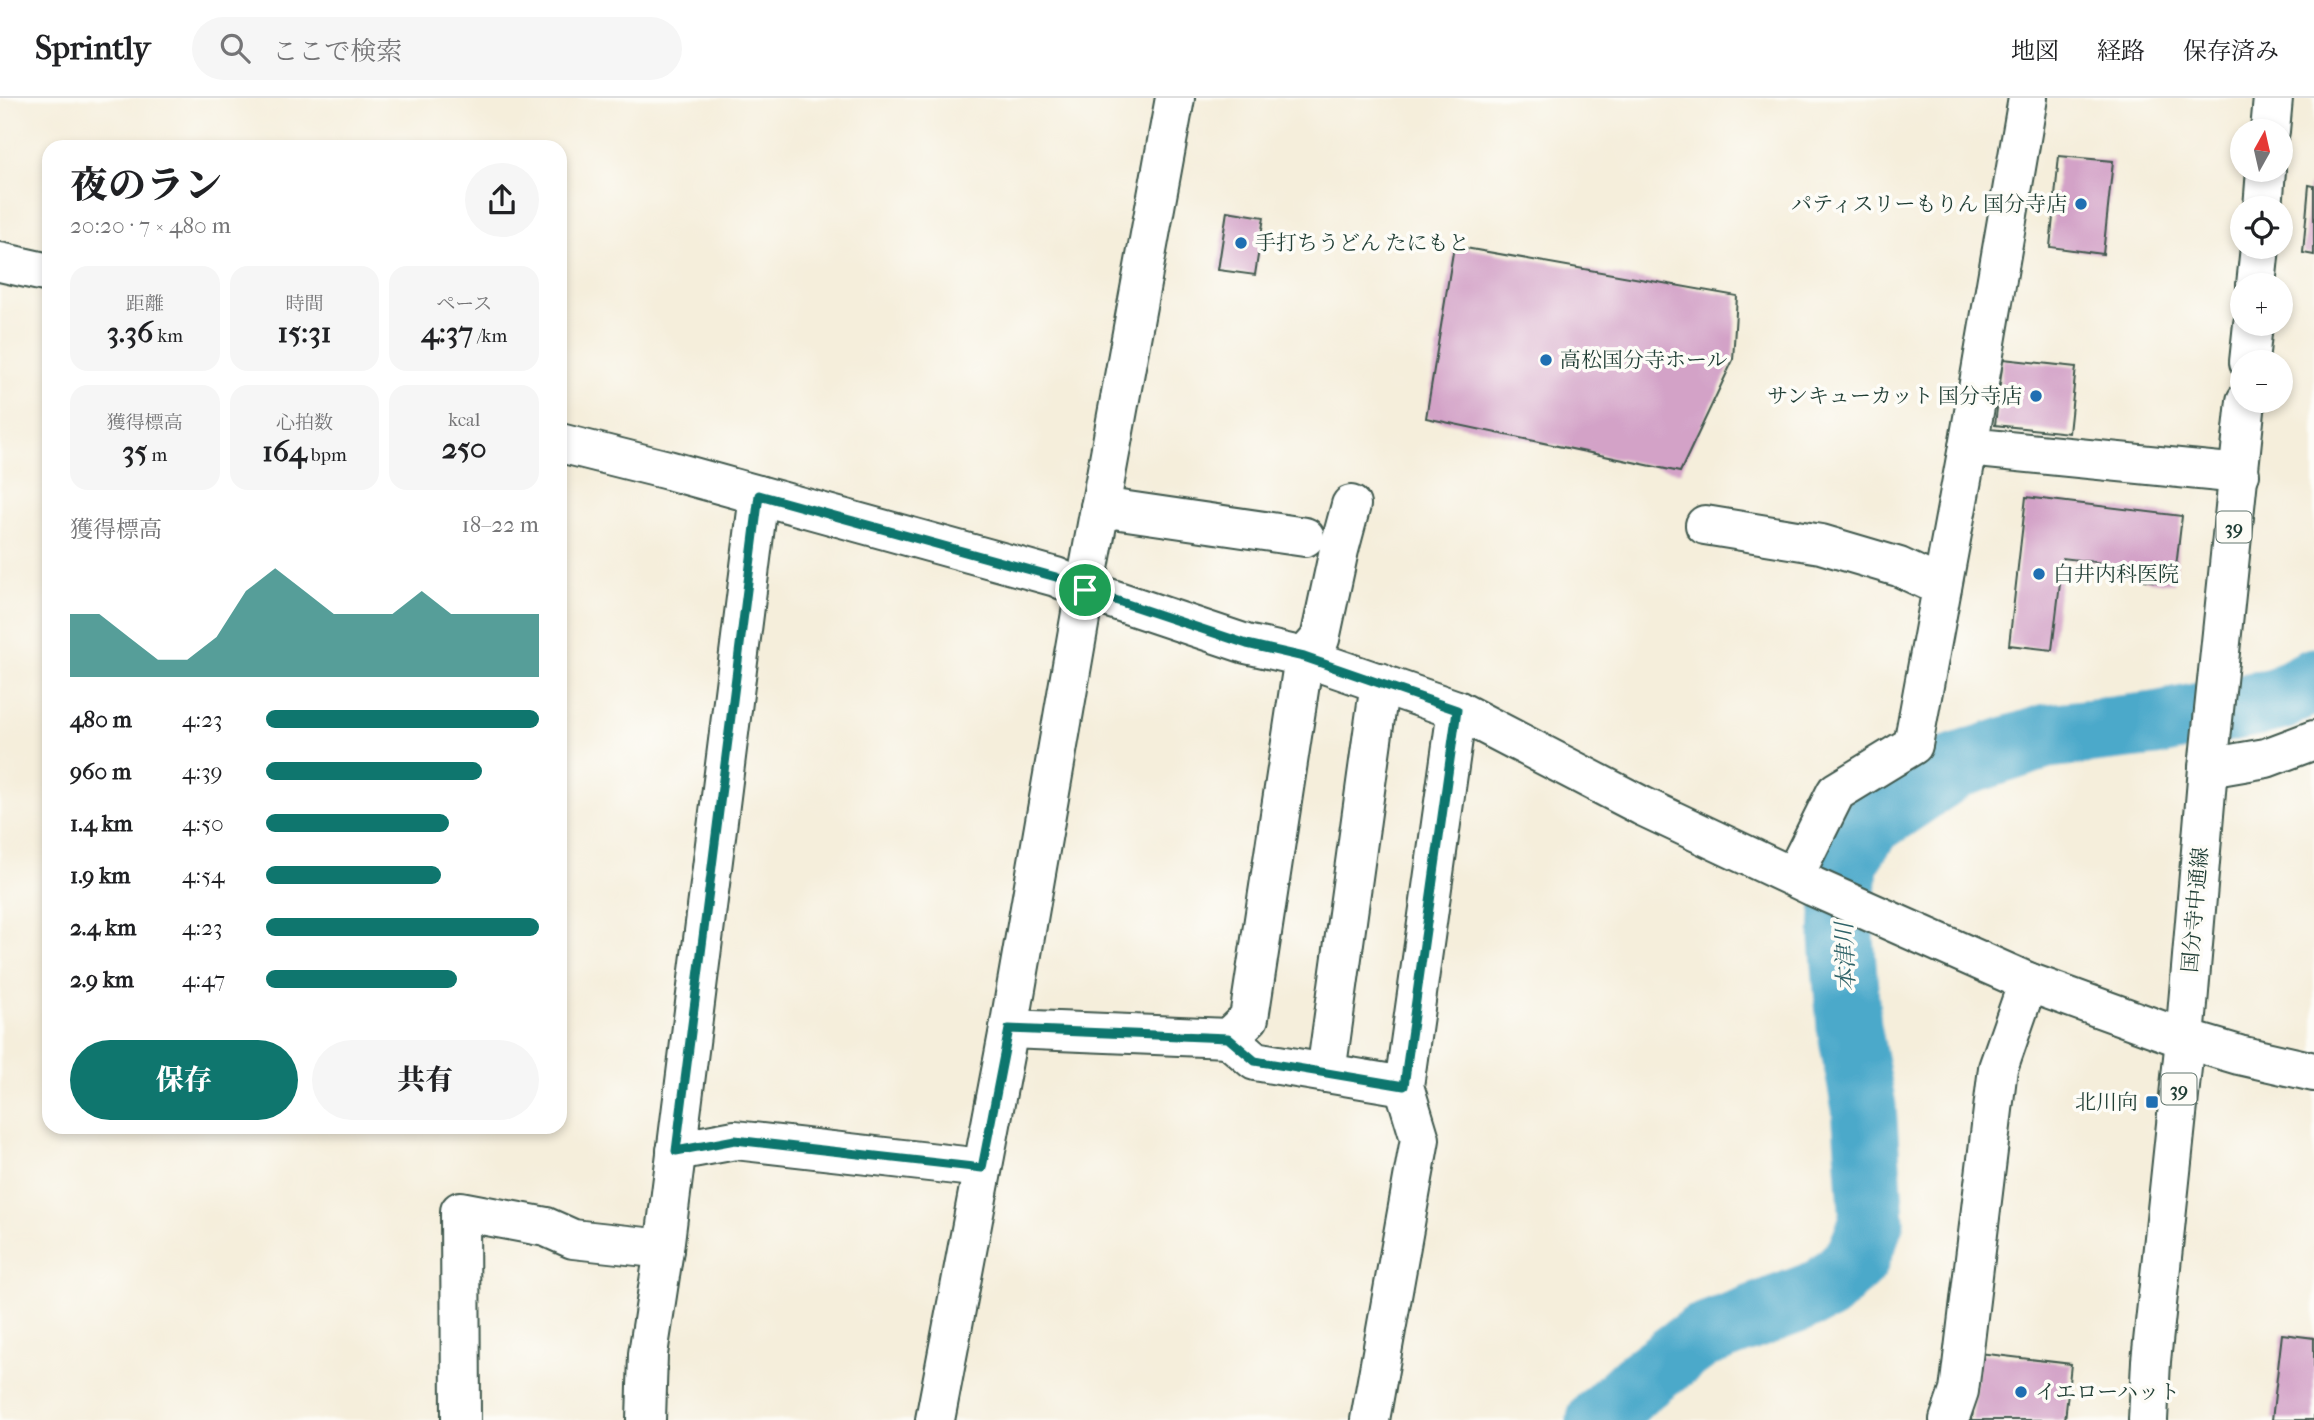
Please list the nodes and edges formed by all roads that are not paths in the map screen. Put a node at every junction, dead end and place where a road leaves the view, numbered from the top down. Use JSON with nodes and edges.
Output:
{"nodes":[{"id":1,"x":1175,"y":98,"type":"edge"},
{"id":2,"x":2028,"y":98,"type":"edge"},
{"id":3,"x":2273,"y":98,"type":"edge"},
{"id":4,"x":2271,"y":119,"type":"edge"},
{"id":5,"x":0,"y":262,"type":"edge"},
{"id":6,"x":42,"y":271,"type":"edge"},
{"id":7,"x":2245,"y":413,"type":"edge"},
{"id":8,"x":567,"y":445,"type":"edge"},
{"id":9,"x":1968,"y":447,"type":"junction"},
{"id":10,"x":2240,"y":474,"type":"junction"},
{"id":11,"x":759,"y":495,"type":"junction"},
{"id":12,"x":1351,"y":505,"type":"dead end"},
{"id":13,"x":1100,"y":507,"type":"junction"},
{"id":14,"x":1705,"y":525,"type":"dead end"},
{"id":15,"x":1305,"y":537,"type":"dead end"},
{"id":16,"x":1942,"y":587,"type":"junction"},
{"id":17,"x":1085,"y":590,"type":"junction"},
{"id":18,"x":1304,"y":657,"type":"junction"},
{"id":19,"x":1380,"y":682,"type":"junction"},
{"id":20,"x":1457,"y":710,"type":"junction"},
{"id":21,"x":2314,"y":740,"type":"edge"},
{"id":22,"x":2208,"y":763,"type":"junction"},
{"id":23,"x":1804,"y":881,"type":"junction"},
{"id":24,"x":2028,"y":982,"type":"junction"},
{"id":25,"x":1009,"y":1029,"type":"junction"},
{"id":26,"x":1228,"y":1038,"type":"junction"},
{"id":27,"x":2185,"y":1039,"type":"junction"},
{"id":28,"x":2314,"y":1072,"type":"edge"},
{"id":29,"x":1326,"y":1073,"type":"junction"},
{"id":30,"x":1404,"y":1086,"type":"junction"},
{"id":31,"x":676,"y":1151,"type":"junction"},
{"id":32,"x":982,"y":1168,"type":"junction"},
{"id":33,"x":664,"y":1249,"type":"junction"},
{"id":34,"x":461,"y":1420,"type":"edge"},
{"id":35,"x":646,"y":1420,"type":"edge"},
{"id":36,"x":935,"y":1420,"type":"edge"},
{"id":37,"x":1370,"y":1420,"type":"edge"},
{"id":38,"x":1949,"y":1420,"type":"edge"},
{"id":39,"x":2148,"y":1420,"type":"edge"}],
"edges":[{"from":1,"to":13,"type":"street"},
{"from":2,"to":9,"type":"street"},
{"from":3,"to":4,"type":"street"},
{"from":5,"to":6,"type":"street"},
{"from":7,"to":10,"type":"street","name":"国分寺中通線","number":"39"},
{"from":8,"to":11,"type":"street"},
{"from":9,"to":10,"type":"street"},
{"from":9,"to":16,"type":"street"},
{"from":10,"to":22,"type":"street","name":"国分寺中通線","number":"39"},
{"from":11,"to":17,"type":"street"},
{"from":11,"to":31,"type":"street"},
{"from":12,"to":18,"type":"street"},
{"from":13,"to":15,"type":"street"},
{"from":13,"to":17,"type":"street"},
{"from":14,"to":16,"type":"street"},
{"from":16,"to":23,"type":"street"},
{"from":17,"to":18,"type":"street"},
{"from":17,"to":25,"type":"street"},
{"from":18,"to":19,"type":"street"},
{"from":18,"to":26,"type":"street"},
{"from":19,"to":20,"type":"street"},
{"from":19,"to":29,"type":"street"},
{"from":20,"to":23,"type":"street"},
{"from":20,"to":30,"type":"street"},
{"from":21,"to":22,"type":"street"},
{"from":22,"to":27,"type":"street","name":"国分寺中通線","number":"39"},
{"from":23,"to":24,"type":"street"},
{"from":24,"to":27,"type":"street"},
{"from":24,"to":38,"type":"street"},
{"from":25,"to":26,"type":"street"},
{"from":25,"to":32,"type":"street"},
{"from":26,"to":29,"type":"street"},
{"from":27,"to":28,"type":"street"},
{"from":27,"to":39,"type":"street","name":"国分寺中通線","number":"39"},
{"from":29,"to":30,"type":"street"},
{"from":30,"to":37,"type":"street"},
{"from":31,"to":32,"type":"street"},
{"from":31,"to":33,"type":"street"},
{"from":32,"to":36,"type":"street"},
{"from":33,"to":34,"type":"street"},
{"from":33,"to":35,"type":"street"}]}
